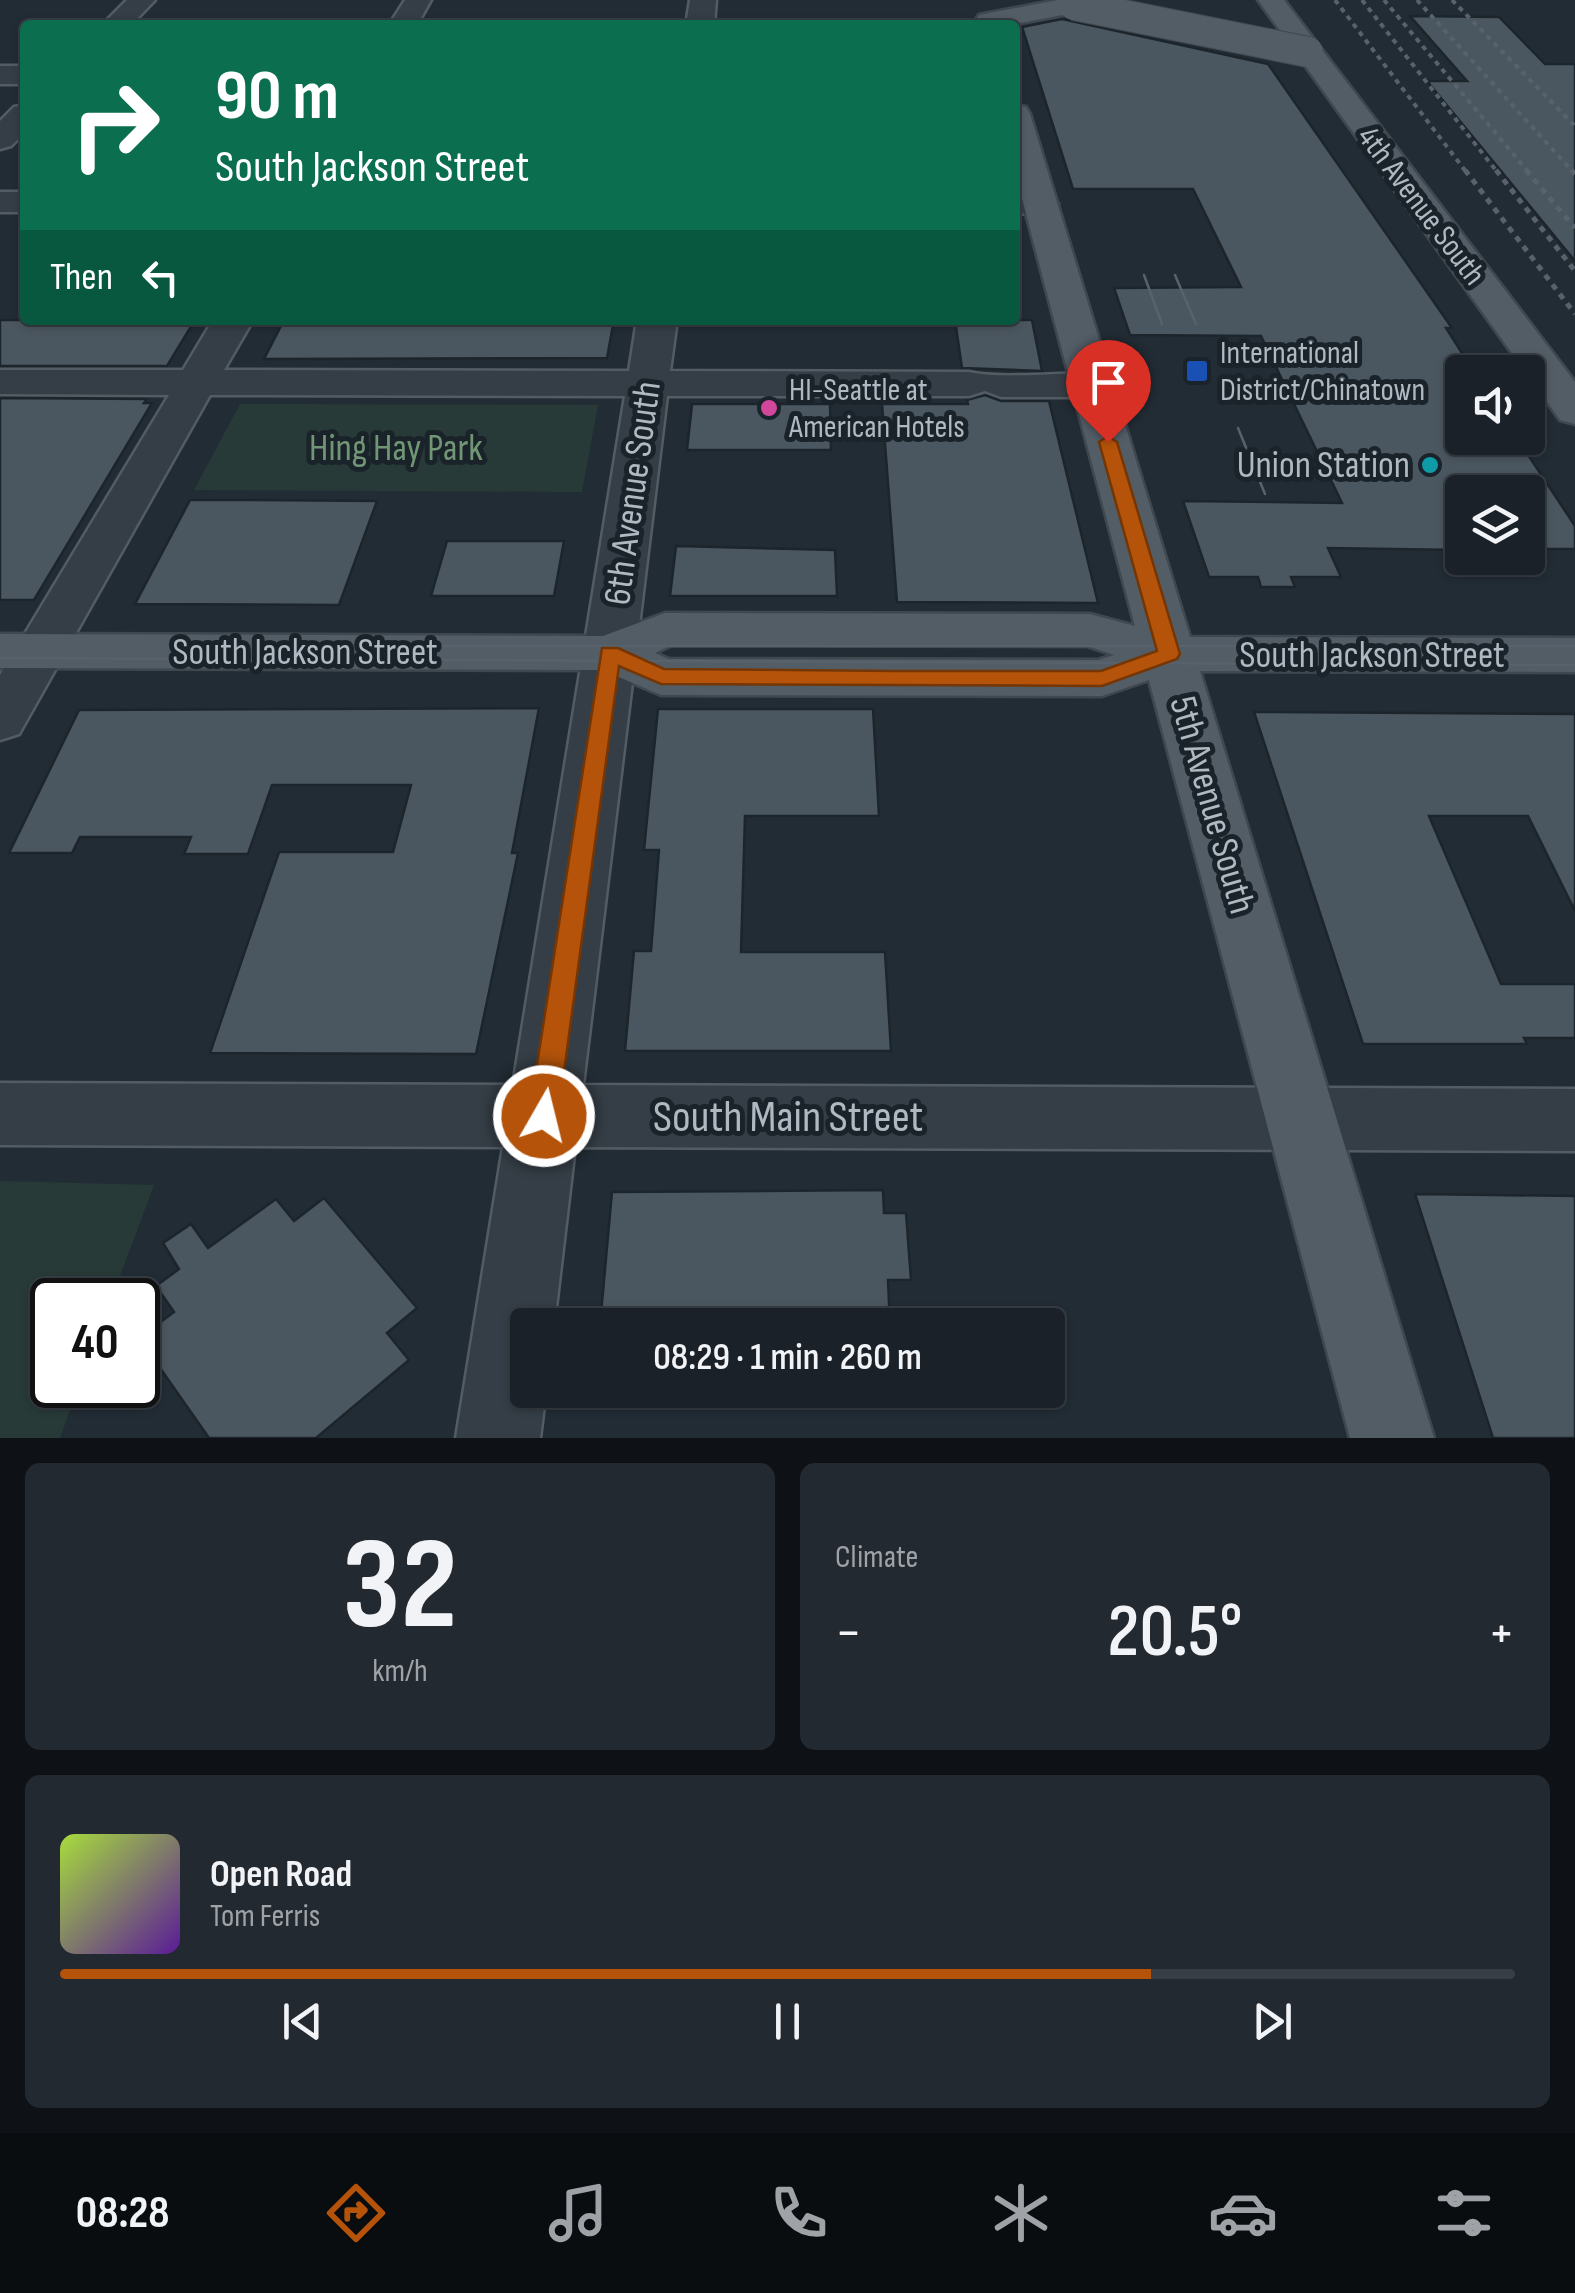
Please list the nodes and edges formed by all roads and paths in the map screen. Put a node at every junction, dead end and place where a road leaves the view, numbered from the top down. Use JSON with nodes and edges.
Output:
{"nodes":[{"id":1,"x":142,"y":0,"type":"edge"},
{"id":2,"x":1270,"y":0,"type":"edge"},
{"id":3,"x":1074,"y":2,"type":"edge"},
{"id":4,"x":987,"y":15,"type":"edge"},
{"id":5,"x":121,"y":20,"type":"edge"},
{"id":6,"x":1308,"y":52,"type":"junction"},
{"id":7,"x":20,"y":119,"type":"edge"},
{"id":8,"x":0,"y":139,"type":"edge"},
{"id":9,"x":1020,"y":149,"type":"edge"},
{"id":10,"x":1028,"y":204,"type":"edge"},
{"id":11,"x":230,"y":325,"type":"edge"},
{"id":12,"x":656,"y":325,"type":"edge"},
{"id":13,"x":0,"y":382,"type":"edge"},
{"id":14,"x":196,"y":383,"type":"junction"},
{"id":15,"x":648,"y":384,"type":"junction"},
{"id":16,"x":1092,"y":385,"type":"junction"},
{"id":17,"x":1574,"y":408,"type":"edge"},
{"id":18,"x":20,"y":651,"type":"edge"},
{"id":19,"x":610,"y":653,"type":"junction"},
{"id":20,"x":1169,"y":654,"type":"junction"},
{"id":21,"x":1575,"y":655,"type":"edge"},
{"id":22,"x":0,"y":721,"type":"edge"},
{"id":23,"x":0,"y":1114,"type":"edge"},
{"id":24,"x":544,"y":1116,"type":"junction"},
{"id":25,"x":1301,"y":1119,"type":"junction"},
{"id":26,"x":1575,"y":1120,"type":"edge"},
{"id":27,"x":498,"y":1438,"type":"edge"},
{"id":28,"x":1392,"y":1438,"type":"edge"}],
"edges":[{"from":1,"to":5,"type":"street"},
{"from":2,"to":6,"type":"main road","name":"4th Avenue South"},
{"from":3,"to":4,"type":"main road"},
{"from":3,"to":6,"type":"main road","bridge":true},
{"from":6,"to":17,"type":"main road","name":"4th Avenue South"},
{"from":7,"to":8,"type":"street"},
{"from":9,"to":10,"type":"main road","name":"5th Avenue South"},
{"from":10,"to":16,"type":"main road","name":"5th Avenue South"},
{"from":11,"to":14,"type":"street"},
{"from":12,"to":15,"type":"street","name":"6th Avenue South"},
{"from":13,"to":14,"type":"street"},
{"from":14,"to":15,"type":"street"},
{"from":14,"to":18,"type":"street"},
{"from":15,"to":16,"type":"street"},
{"from":15,"to":19,"type":"street","name":"6th Avenue South"},
{"from":16,"to":20,"type":"main road","name":"5th Avenue South"},
{"from":18,"to":19,"type":"main road","name":"South Jackson Street"},
{"from":18,"to":22,"type":"street"},
{"from":19,"to":20,"type":"main road","name":"South Jackson Street"},
{"from":19,"to":24,"type":"street","name":"6th Avenue South"},
{"from":20,"to":21,"type":"main road","name":"South Jackson Street"},
{"from":20,"to":25,"type":"main road","name":"5th Avenue South"},
{"from":23,"to":24,"type":"street","name":"South Main Street"},
{"from":24,"to":25,"type":"street","name":"South Main Street"},
{"from":24,"to":27,"type":"street","name":"6th Avenue South"},
{"from":25,"to":26,"type":"street","name":"South Main Street"},
{"from":25,"to":28,"type":"main road","name":"5th Avenue South"}]}
